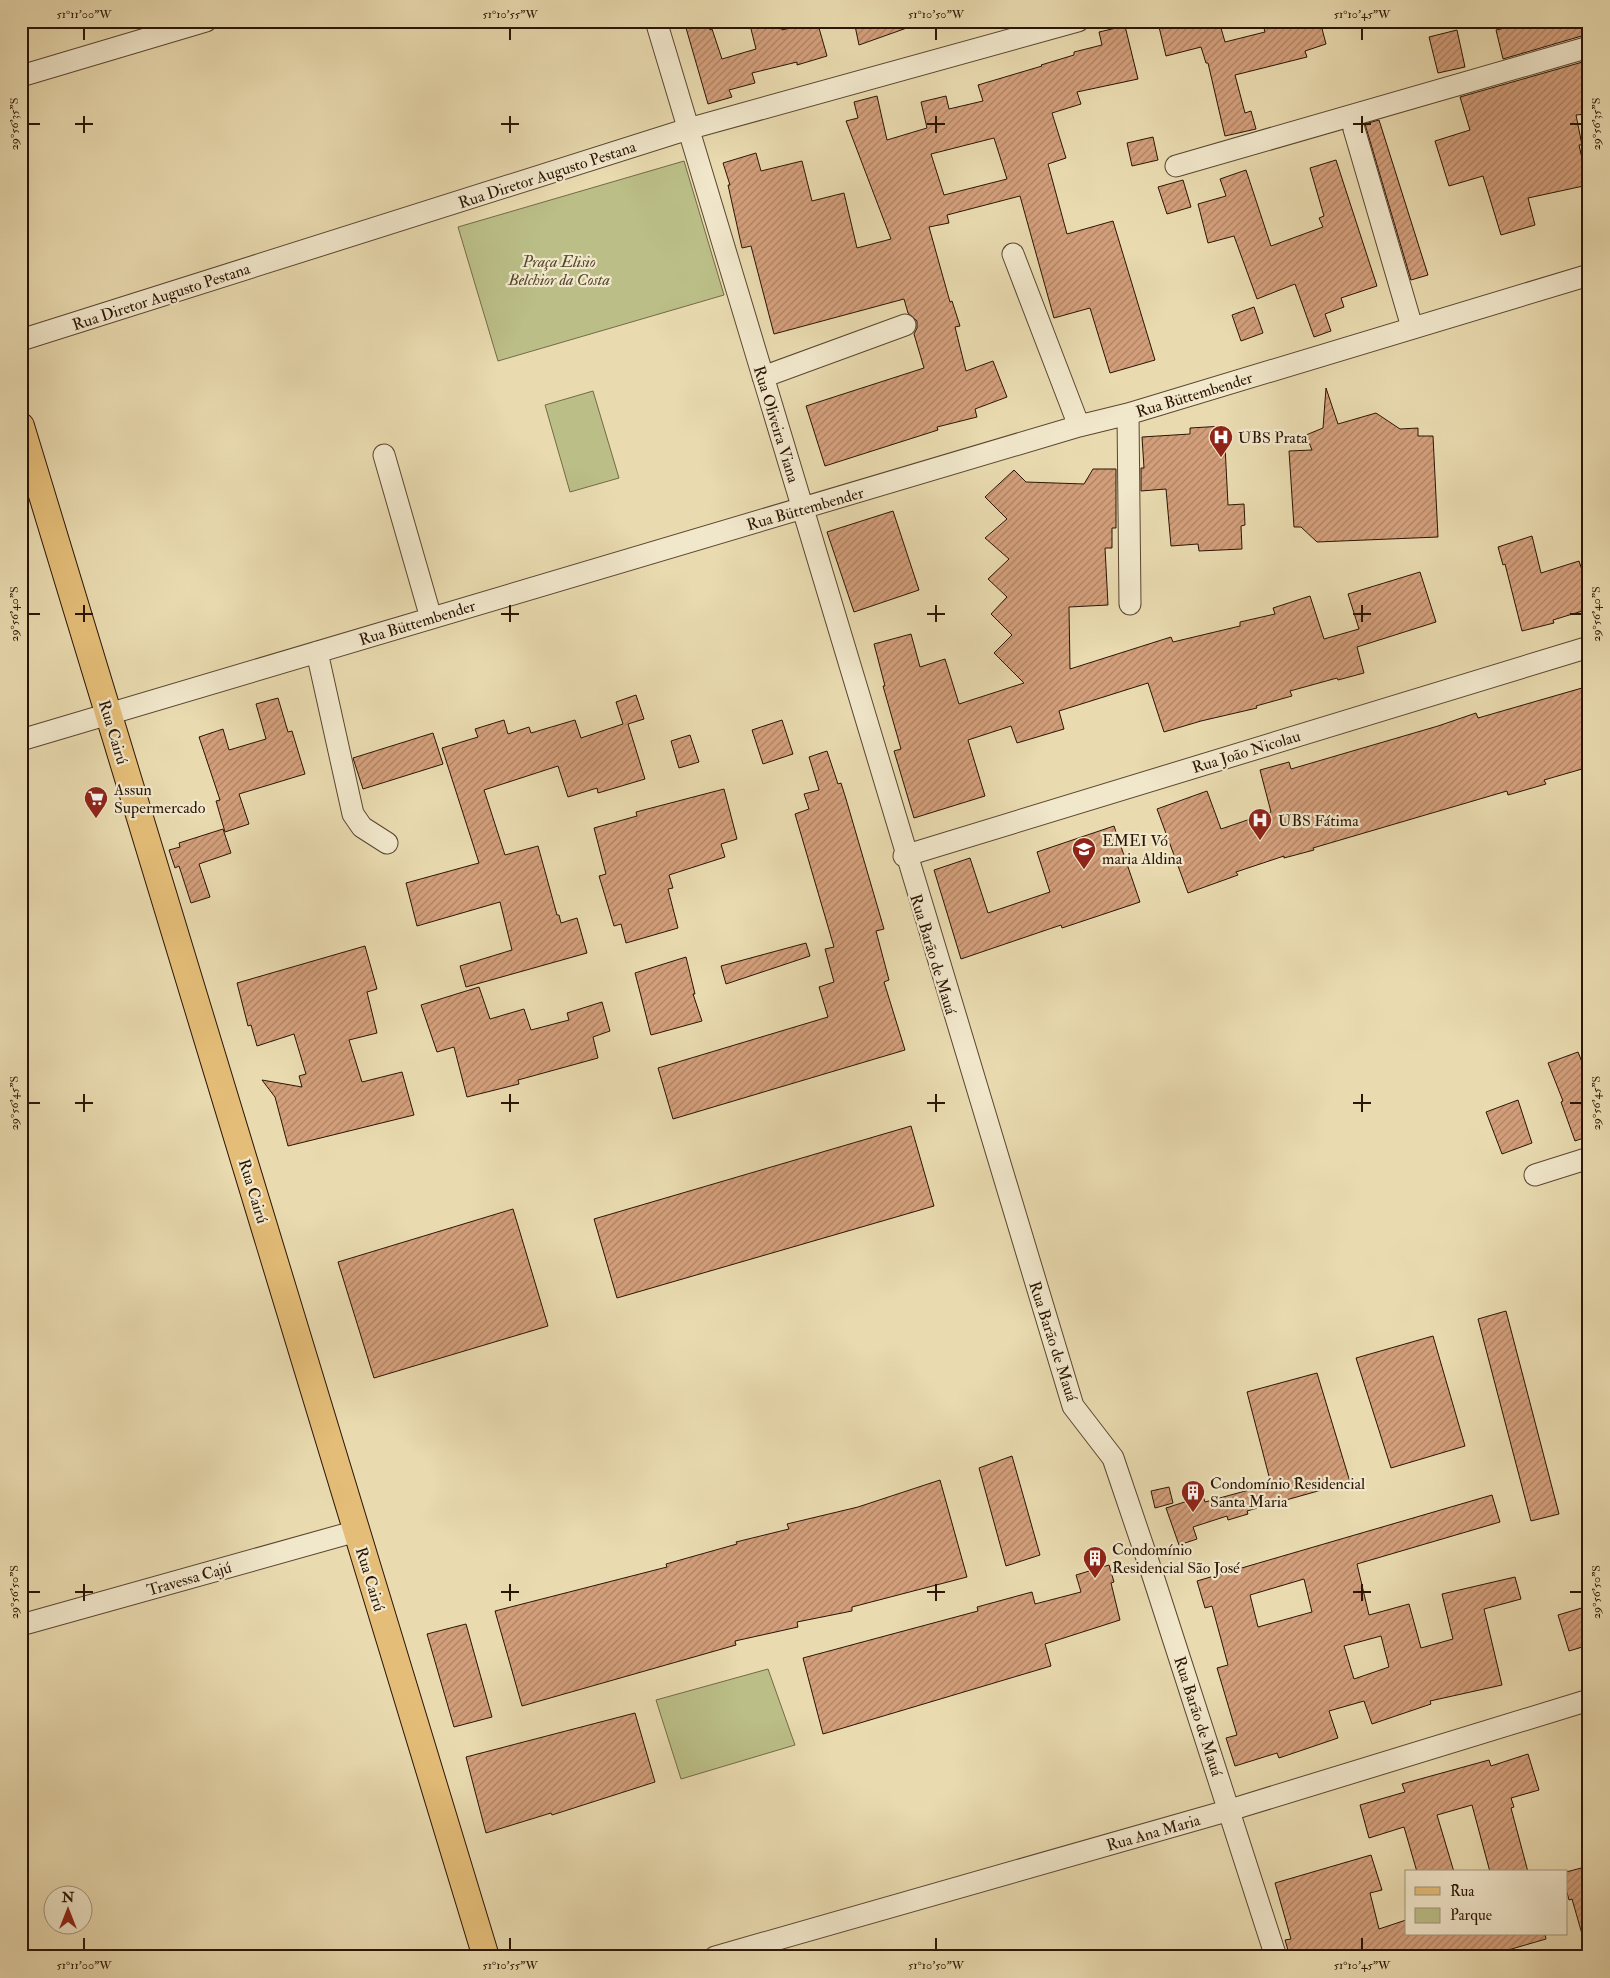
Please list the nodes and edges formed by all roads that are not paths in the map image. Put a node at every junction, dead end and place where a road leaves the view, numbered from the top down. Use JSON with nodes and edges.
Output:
{"nodes":[{"id":1,"x":206,"y":21,"type":"edge"},
{"id":2,"x":656,"y":21,"type":"edge"},
{"id":3,"x":1078,"y":21,"type":"edge"},
{"id":4,"x":1589,"y":47,"type":"edge"},
{"id":5,"x":21,"y":76,"type":"edge"},
{"id":6,"x":688,"y":129,"type":"junction"},
{"id":7,"x":1354,"y":129,"type":"dead end"},
{"id":8,"x":1176,"y":166,"type":"dead end"},
{"id":9,"x":1013,"y":254,"type":"dead end"},
{"id":10,"x":1589,"y":275,"type":"edge"},
{"id":11,"x":905,"y":325,"type":"dead end"},
{"id":12,"x":1412,"y":327,"type":"junction"},
{"id":13,"x":21,"y":340,"type":"edge"},
{"id":14,"x":763,"y":377,"type":"junction"},
{"id":15,"x":1128,"y":414,"type":"junction"},
{"id":16,"x":21,"y":426,"type":"edge"},
{"id":17,"x":1079,"y":426,"type":"junction"},
{"id":18,"x":384,"y":455,"type":"dead end"},
{"id":19,"x":803,"y":509,"type":"junction"},
{"id":20,"x":1130,"y":604,"type":"dead end"},
{"id":21,"x":431,"y":618,"type":"junction"},
{"id":22,"x":1589,"y":647,"type":"edge"},
{"id":23,"x":317,"y":652,"type":"junction"},
{"id":24,"x":109,"y":715,"type":"junction"},
{"id":25,"x":21,"y":740,"type":"edge"},
{"id":26,"x":387,"y":842,"type":"dead end"},
{"id":27,"x":904,"y":856,"type":"junction"},
{"id":28,"x":1589,"y":1158,"type":"edge"},
{"id":29,"x":1535,"y":1175,"type":"dead end"},
{"id":30,"x":357,"y":1531,"type":"junction"},
{"id":31,"x":21,"y":1625,"type":"edge"},
{"id":32,"x":1589,"y":1700,"type":"edge"},
{"id":33,"x":1230,"y":1810,"type":"junction"},
{"id":34,"x":486,"y":1957,"type":"edge"},
{"id":35,"x":715,"y":1957,"type":"edge"},
{"id":36,"x":1276,"y":1957,"type":"edge"}],
"edges":[{"from":1,"to":5,"type":"street"},
{"from":2,"to":6,"type":"street","name":"Rua Oliveira Viana"},
{"from":3,"to":6,"type":"street","name":"Rua Diretor Augusto Pestana"},
{"from":4,"to":8,"type":"street"},
{"from":6,"to":13,"type":"street","name":"Rua Diretor Augusto Pestana"},
{"from":6,"to":14,"type":"street","name":"Rua Oliveira Viana"},
{"from":7,"to":12,"type":"street"},
{"from":9,"to":17,"type":"street"},
{"from":10,"to":12,"type":"street","name":"Rua Büttembender"},
{"from":11,"to":14,"type":"street"},
{"from":12,"to":15,"type":"street","name":"Rua Büttembender"},
{"from":14,"to":19,"type":"street","name":"Rua Oliveira Viana"},
{"from":15,"to":17,"type":"street","name":"Rua Büttembender"},
{"from":15,"to":20,"type":"street"},
{"from":16,"to":24,"type":"main road","name":"Rua Cairú"},
{"from":17,"to":19,"type":"street","name":"Rua Büttembender"},
{"from":18,"to":21,"type":"street"},
{"from":19,"to":21,"type":"street","name":"Rua Büttembender"},
{"from":19,"to":27,"type":"street","name":"Rua Oliveira Viana"},
{"from":21,"to":23,"type":"street","name":"Rua Büttembender"},
{"from":22,"to":27,"type":"street","name":"Rua João Nicolau"},
{"from":23,"to":24,"type":"street","name":"Rua Büttembender"},
{"from":23,"to":26,"type":"street"},
{"from":24,"to":25,"type":"street","name":"Rua Büttembender"},
{"from":24,"to":30,"type":"main road","name":"Rua Cairú"},
{"from":27,"to":33,"type":"street","name":"Rua Barão de Mauá"},
{"from":28,"to":29,"type":"street"},
{"from":30,"to":31,"type":"street","name":"Travessa Cajú"},
{"from":30,"to":34,"type":"main road","name":"Rua Cairú"},
{"from":32,"to":33,"type":"street","name":"Rua Ana Maria"},
{"from":33,"to":35,"type":"street","name":"Rua Ana Maria"},
{"from":33,"to":36,"type":"street","name":"Rua Barão de Mauá"}]}
